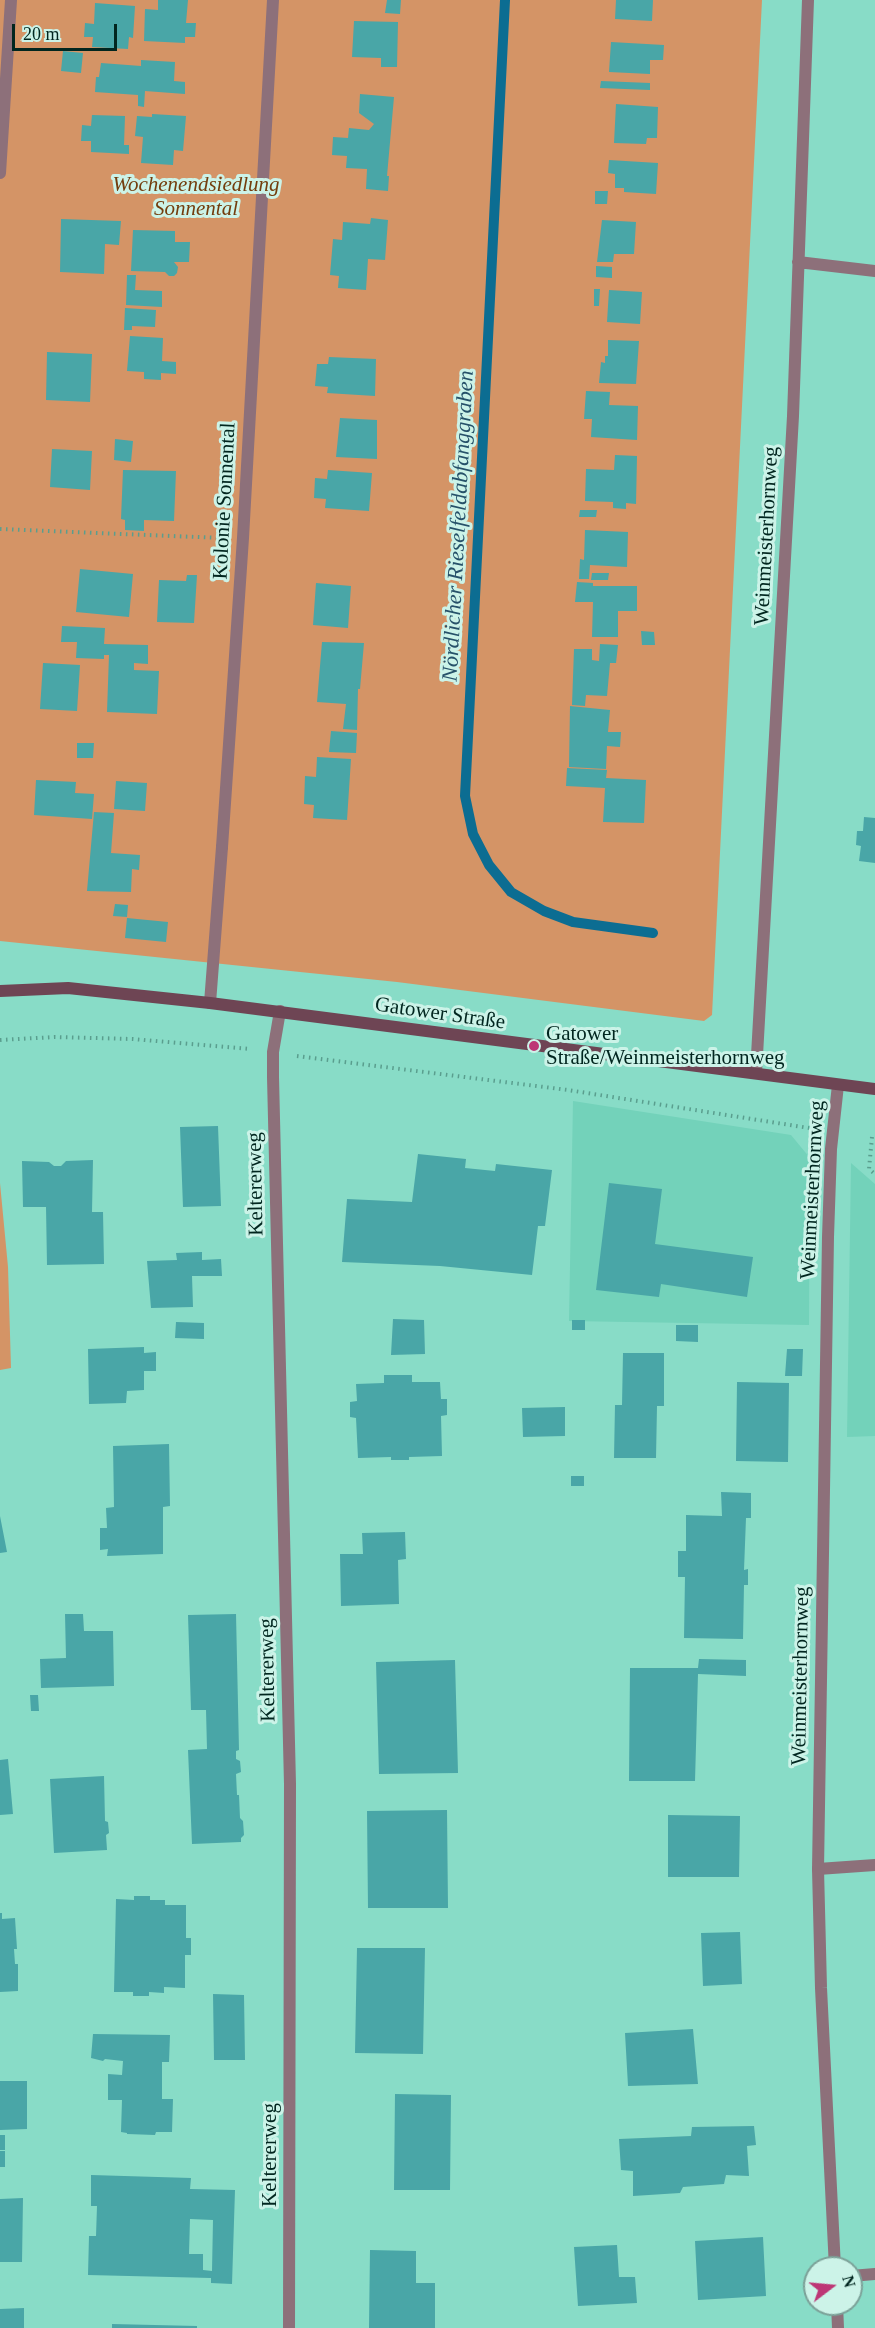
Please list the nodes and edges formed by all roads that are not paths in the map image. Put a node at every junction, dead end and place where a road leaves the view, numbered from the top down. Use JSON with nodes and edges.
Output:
{"nodes":[{"id":1,"x":11,"y":0,"type":"edge"},
{"id":2,"x":273,"y":0,"type":"edge"},
{"id":3,"x":808,"y":0,"type":"edge"},
{"id":4,"x":0,"y":173,"type":"edge"},
{"id":5,"x":798,"y":262,"type":"junction"},
{"id":6,"x":875,"y":271,"type":"edge"},
{"id":7,"x":0,"y":991,"type":"edge"},
{"id":8,"x":210,"y":1003,"type":"junction"},
{"id":9,"x":280,"y":1011,"type":"junction"},
{"id":10,"x":756,"y":1073,"type":"junction"},
{"id":11,"x":838,"y":1085,"type":"junction"},
{"id":12,"x":875,"y":1089,"type":"edge"},
{"id":13,"x":875,"y":1865,"type":"edge"},
{"id":14,"x":818,"y":1869,"type":"junction"},
{"id":15,"x":834,"y":2256,"type":"edge"},
{"id":16,"x":289,"y":2328,"type":"edge"}],
"edges":[{"from":1,"to":4,"type":"street"},
{"from":2,"to":8,"type":"street","name":"Kolonie Sonnental"},
{"from":3,"to":5,"type":"street","name":"Weinmeisterhornweg"},
{"from":5,"to":6,"type":"street"},
{"from":5,"to":10,"type":"street","name":"Weinmeisterhornweg"},
{"from":7,"to":8,"type":"main road","name":"Gatower Straße"},
{"from":8,"to":9,"type":"main road","name":"Gatower Straße"},
{"from":9,"to":10,"type":"main road","name":"Gatower Straße"},
{"from":9,"to":16,"type":"street","name":"Keltererweg"},
{"from":10,"to":11,"type":"main road","name":"Gatower Straße"},
{"from":11,"to":12,"type":"main road","name":"Gatower Straße"},
{"from":11,"to":14,"type":"street","name":"Weinmeisterhornweg"},
{"from":13,"to":14,"type":"street"},
{"from":14,"to":15,"type":"street","name":"Weinmeisterhornweg"}]}
